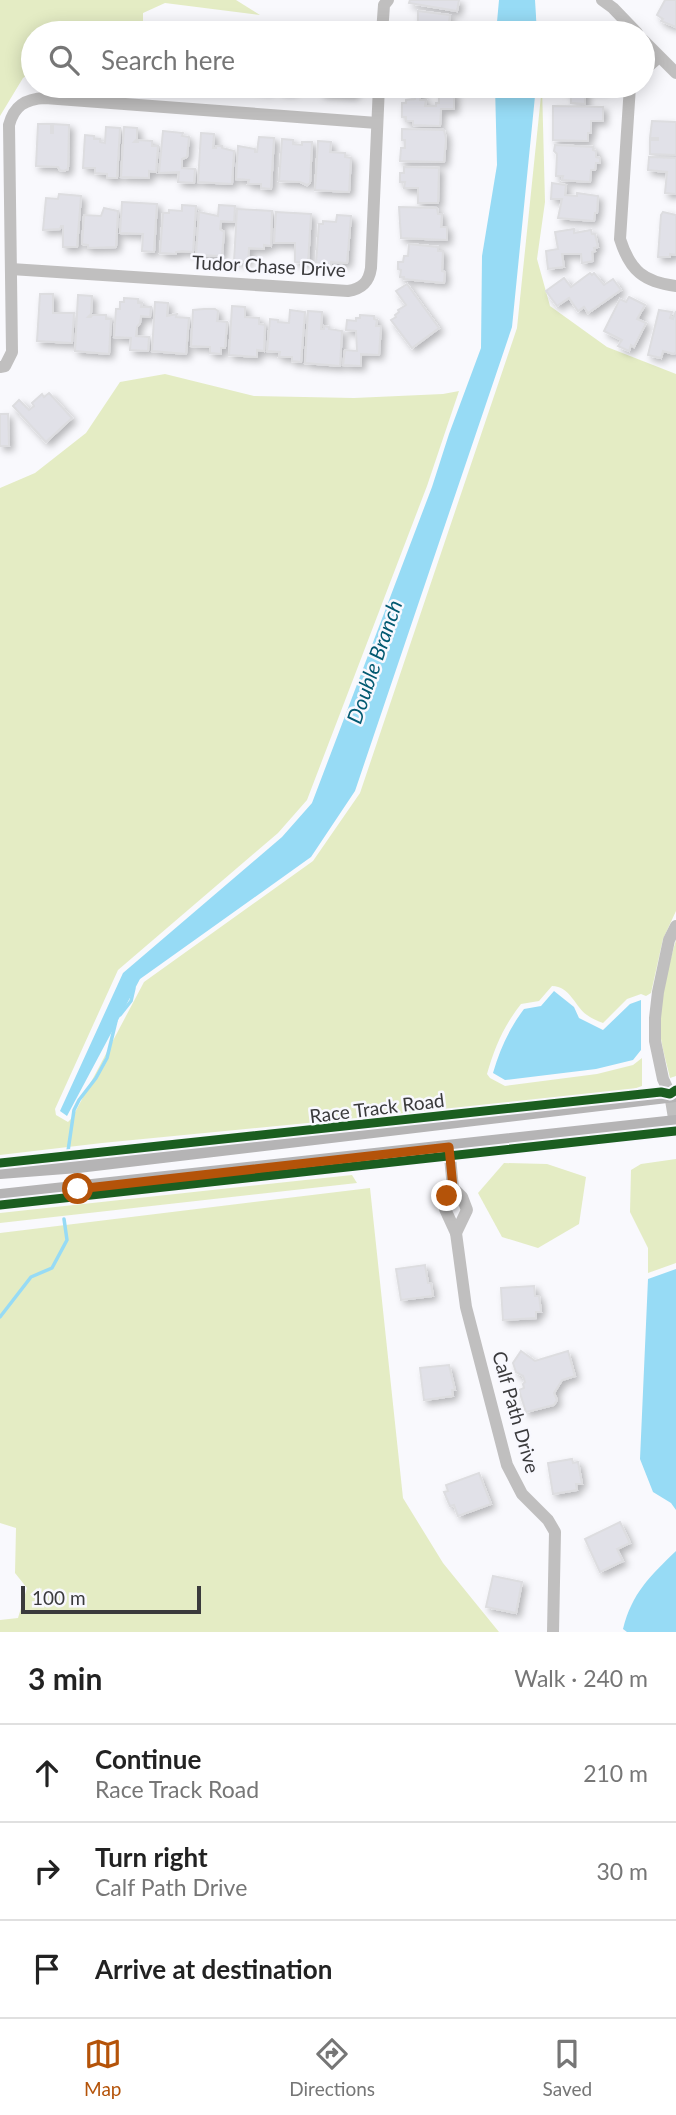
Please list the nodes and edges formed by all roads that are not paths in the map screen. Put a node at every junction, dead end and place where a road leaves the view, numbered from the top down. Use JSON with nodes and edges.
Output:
{"nodes":[{"id":1,"x":602,"y":0,"type":"edge"},
{"id":2,"x":384,"y":2,"type":"edge"},
{"id":3,"x":383,"y":21,"type":"edge"},
{"id":4,"x":625,"y":21,"type":"edge"},
{"id":5,"x":655,"y":53,"type":"edge"},
{"id":6,"x":659,"y":57,"type":"junction"},
{"id":7,"x":655,"y":60,"type":"edge"},
{"id":8,"x":676,"y":73,"type":"edge"},
{"id":9,"x":378,"y":98,"type":"edge"},
{"id":10,"x":629,"y":98,"type":"edge"},
{"id":11,"x":377,"y":123,"type":"junction"},
{"id":12,"x":11,"y":269,"type":"junction"},
{"id":13,"x":676,"y":286,"type":"edge"},
{"id":14,"x":0,"y":367,"type":"edge"},
{"id":15,"x":676,"y":926,"type":"edge"},
{"id":16,"x":674,"y":1092,"type":"edge"},
{"id":17,"x":675,"y":1123,"type":"edge"},
{"id":18,"x":449,"y":1147,"type":"junction"},
{"id":19,"x":172,"y":1154,"type":"junction"},
{"id":20,"x":0,"y":1171,"type":"edge"},
{"id":21,"x":174,"y":1178,"type":"junction"},
{"id":22,"x":453,"y":1188,"type":"junction"},
{"id":23,"x":0,"y":1197,"type":"edge"},
{"id":24,"x":456,"y":1233,"type":"junction"},
{"id":25,"x":553,"y":1632,"type":"edge"}],
"edges":[{"from":1,"to":4,"type":"street"},
{"from":2,"to":3,"type":"street"},
{"from":5,"to":6,"type":"street"},
{"from":6,"to":7,"type":"street"},
{"from":6,"to":8,"type":"street"},
{"from":9,"to":11,"type":"street","name":"Tudor Chase Drive"},
{"from":10,"to":13,"type":"street"},
{"from":11,"to":12,"type":"street","name":"Tudor Chase Drive"},
{"from":11,"to":12,"type":"street"},
{"from":12,"to":14,"type":"street"},
{"from":15,"to":16,"type":"street"},
{"from":16,"to":17,"type":"street"},
{"from":16,"to":19,"type":"main road","name":"Race Track Road"},
{"from":17,"to":18,"type":"main road"},
{"from":18,"to":21,"type":"main road"},
{"from":18,"to":22,"type":"street","name":"Calf Path Drive"},
{"from":19,"to":20,"type":"main road","name":"Race Track Road"},
{"from":19,"to":21,"type":"main road"},
{"from":21,"to":23,"type":"main road"},
{"from":22,"to":24,"type":"street","name":"Calf Path Drive"},
{"from":22,"to":24,"type":"street","name":"Calf Path Drive"},
{"from":24,"to":25,"type":"street","name":"Calf Path Drive"}]}
